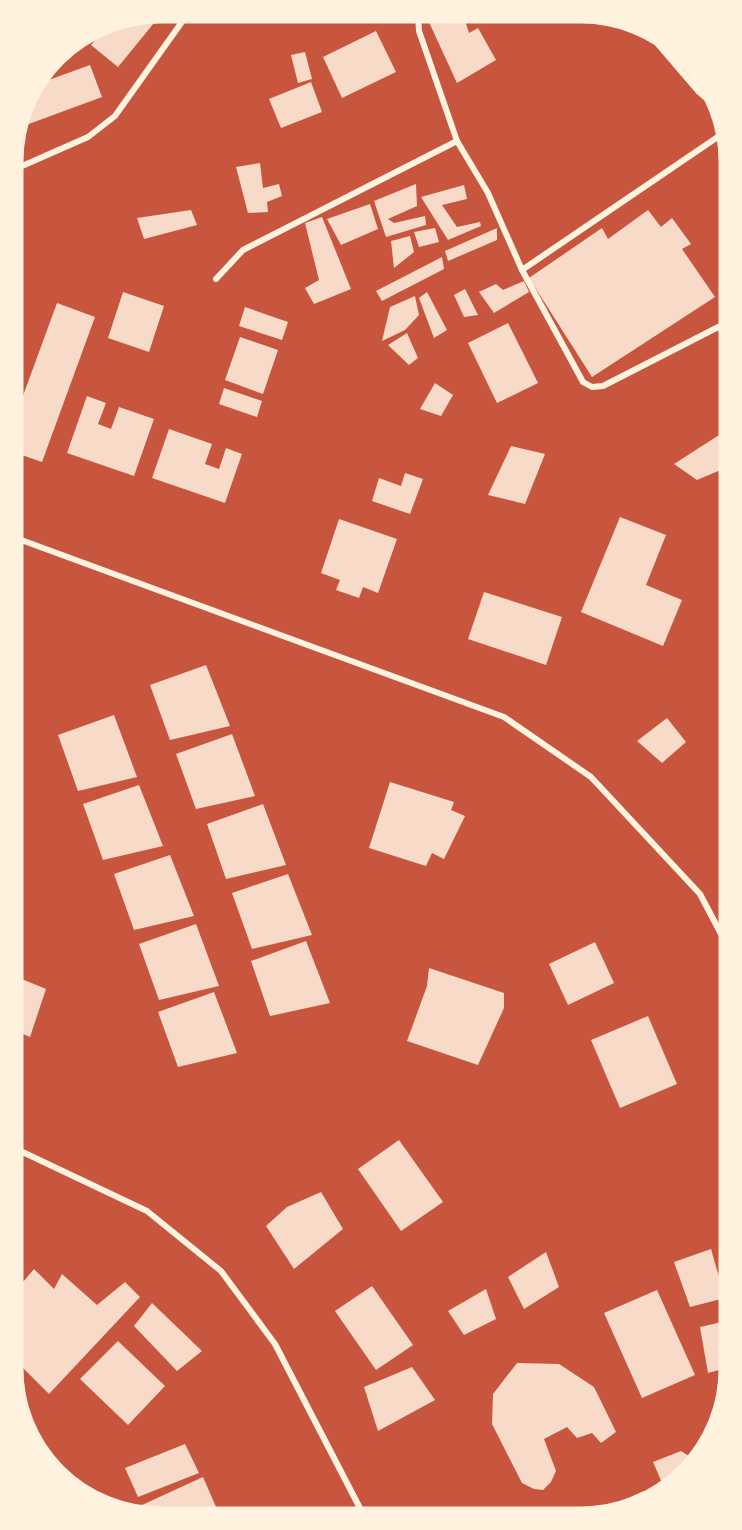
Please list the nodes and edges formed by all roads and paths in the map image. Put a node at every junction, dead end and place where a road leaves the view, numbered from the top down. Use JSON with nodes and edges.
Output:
{"nodes":[{"id":1,"x":418,"y":22,"type":"edge"},
{"id":2,"x":181,"y":23,"type":"edge"},
{"id":3,"x":663,"y":50,"type":"edge"},
{"id":4,"x":702,"y":94,"type":"edge"},
{"id":5,"x":717,"y":137,"type":"edge"},
{"id":6,"x":457,"y":141,"type":"junction"},
{"id":7,"x":23,"y":166,"type":"edge"},
{"id":8,"x":522,"y":270,"type":"junction"},
{"id":9,"x":216,"y":279,"type":"dead end"},
{"id":10,"x":720,"y":326,"type":"edge"},
{"id":11,"x":23,"y":541,"type":"edge"},
{"id":12,"x":719,"y":931,"type":"edge"},
{"id":13,"x":22,"y":1152,"type":"edge"},
{"id":14,"x":360,"y":1508,"type":"edge"}],
"edges":[{"from":1,"to":6,"type":"street"},
{"from":2,"to":7,"type":"street"},
{"from":3,"to":4,"type":"street"},
{"from":5,"to":8,"type":"street"},
{"from":6,"to":8,"type":"street"},
{"from":6,"to":9,"type":"street"},
{"from":8,"to":10,"type":"street"},
{"from":11,"to":12,"type":"street"},
{"from":13,"to":14,"type":"street"}]}
